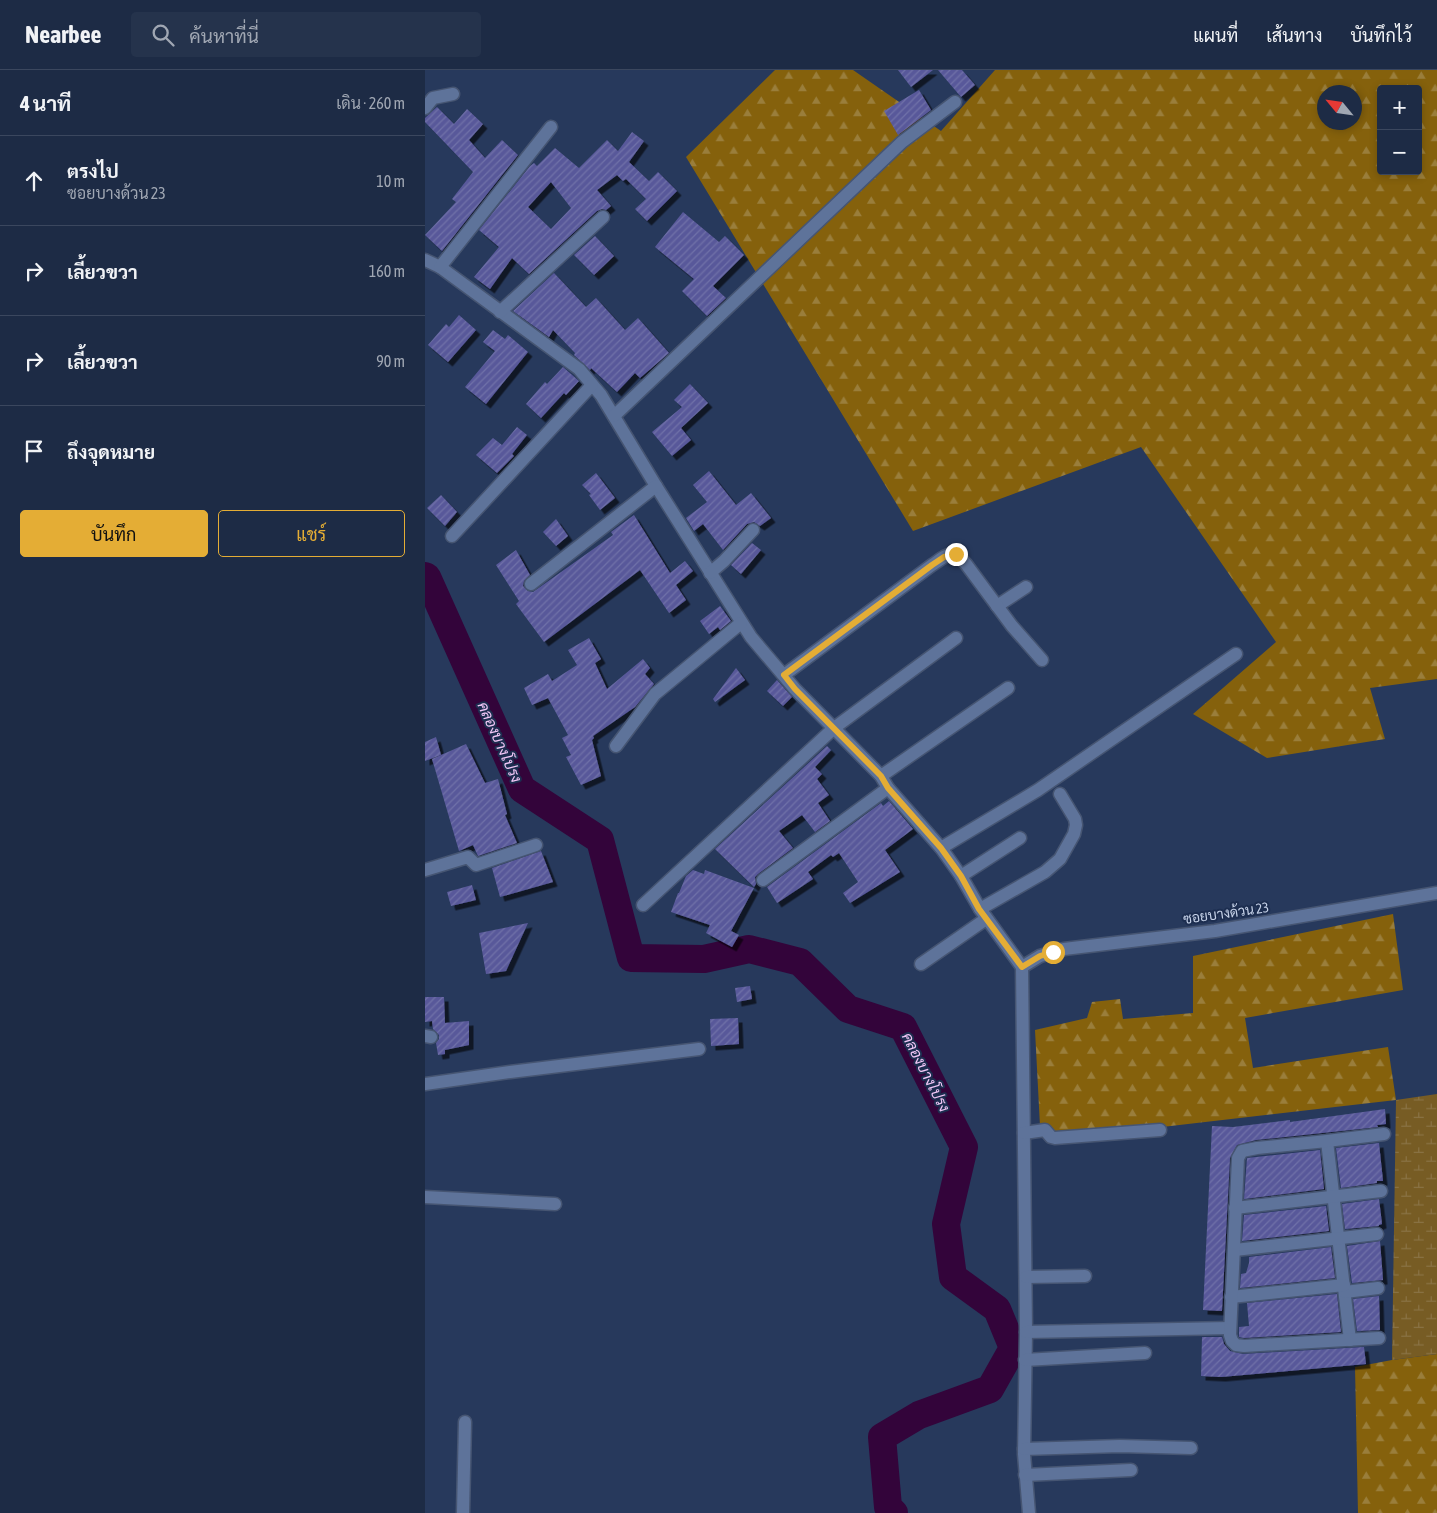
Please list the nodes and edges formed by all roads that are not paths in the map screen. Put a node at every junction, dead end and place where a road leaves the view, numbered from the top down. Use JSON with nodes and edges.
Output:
{"nodes":[{"id":1,"x":453,"y":94,"type":"dead end"},
{"id":2,"x":955,"y":102,"type":"dead end"},
{"id":3,"x":425,"y":108,"type":"edge"},
{"id":4,"x":551,"y":127,"type":"dead end"},
{"id":5,"x":603,"y":217,"type":"dead end"},
{"id":6,"x":425,"y":260,"type":"edge"},
{"id":7,"x":440,"y":267,"type":"junction"},
{"id":8,"x":500,"y":312,"type":"junction"},
{"id":9,"x":592,"y":385,"type":"junction"},
{"id":10,"x":613,"y":416,"type":"junction"},
{"id":11,"x":656,"y":486,"type":"junction"},
{"id":12,"x":753,"y":530,"type":"dead end"},
{"id":13,"x":452,"y":536,"type":"dead end"},
{"id":14,"x":710,"y":573,"type":"junction"},
{"id":15,"x":531,"y":584,"type":"dead end"},
{"id":16,"x":1026,"y":587,"type":"dead end"},
{"id":17,"x":997,"y":606,"type":"junction"},
{"id":18,"x":741,"y":623,"type":"junction"},
{"id":19,"x":956,"y":638,"type":"dead end"},
{"id":20,"x":1236,"y":654,"type":"dead end"},
{"id":21,"x":1042,"y":660,"type":"dead end"},
{"id":22,"x":784,"y":675,"type":"junction"},
{"id":23,"x":1008,"y":688,"type":"dead end"},
{"id":24,"x":834,"y":728,"type":"junction"},
{"id":25,"x":616,"y":746,"type":"dead end"},
{"id":26,"x":881,"y":776,"type":"junction"},
{"id":27,"x":888,"y":788,"type":"junction"},
{"id":28,"x":1060,"y":794,"type":"dead end"},
{"id":29,"x":1021,"y":838,"type":"dead end"},
{"id":30,"x":536,"y":845,"type":"dead end"},
{"id":31,"x":941,"y":848,"type":"junction"},
{"id":32,"x":425,"y":870,"type":"edge"},
{"id":33,"x":961,"y":876,"type":"junction"},
{"id":34,"x":763,"y":880,"type":"dead end"},
{"id":35,"x":1437,"y":893,"type":"edge"},
{"id":36,"x":643,"y":905,"type":"dead end"},
{"id":37,"x":983,"y":914,"type":"junction"},
{"id":38,"x":921,"y":964,"type":"dead end"},
{"id":39,"x":1022,"y":967,"type":"junction"},
{"id":40,"x":699,"y":1049,"type":"dead end"},
{"id":41,"x":425,"y":1084,"type":"edge"},
{"id":42,"x":1160,"y":1130,"type":"dead end"},
{"id":43,"x":1024,"y":1133,"type":"junction"},
{"id":44,"x":1385,"y":1134,"type":"dead end"},
{"id":45,"x":1327,"y":1141,"type":"junction"},
{"id":46,"x":1381,"y":1191,"type":"dead end"},
{"id":47,"x":1334,"y":1196,"type":"junction"},
{"id":48,"x":425,"y":1197,"type":"edge"},
{"id":49,"x":555,"y":1204,"type":"dead end"},
{"id":50,"x":1235,"y":1208,"type":"junction"},
{"id":51,"x":1377,"y":1234,"type":"dead end"},
{"id":52,"x":1339,"y":1238,"type":"junction"},
{"id":53,"x":1235,"y":1250,"type":"junction"},
{"id":54,"x":1085,"y":1276,"type":"dead end"},
{"id":55,"x":1026,"y":1277,"type":"junction"},
{"id":56,"x":1344,"y":1288,"type":"junction"},
{"id":57,"x":1378,"y":1288,"type":"dead end"},
{"id":58,"x":1231,"y":1297,"type":"junction"},
{"id":59,"x":1230,"y":1328,"type":"junction"},
{"id":60,"x":1026,"y":1332,"type":"junction"},
{"id":61,"x":1379,"y":1338,"type":"dead end"},
{"id":62,"x":1350,"y":1340,"type":"junction"},
{"id":63,"x":1145,"y":1353,"type":"dead end"},
{"id":64,"x":1025,"y":1360,"type":"junction"},
{"id":65,"x":465,"y":1422,"type":"dead end"},
{"id":66,"x":1191,"y":1448,"type":"dead end"},
{"id":67,"x":1024,"y":1449,"type":"junction"},
{"id":68,"x":1131,"y":1470,"type":"dead end"},
{"id":69,"x":1025,"y":1476,"type":"junction"},
{"id":70,"x":463,"y":1513,"type":"edge"},
{"id":71,"x":1029,"y":1513,"type":"edge"}],
"edges":[{"from":1,"to":3,"type":"street"},
{"from":2,"to":10,"type":"street"},
{"from":4,"to":7,"type":"street"},
{"from":5,"to":8,"type":"street"},
{"from":6,"to":7,"type":"street"},
{"from":7,"to":8,"type":"street"},
{"from":8,"to":9,"type":"street"},
{"from":9,"to":10,"type":"street"},
{"from":9,"to":13,"type":"street"},
{"from":10,"to":11,"type":"street"},
{"from":11,"to":14,"type":"street"},
{"from":11,"to":15,"type":"street"},
{"from":12,"to":14,"type":"street"},
{"from":14,"to":18,"type":"street"},
{"from":16,"to":17,"type":"street"},
{"from":17,"to":21,"type":"street"},
{"from":17,"to":22,"type":"street"},
{"from":18,"to":22,"type":"street"},
{"from":18,"to":25,"type":"street"},
{"from":19,"to":24,"type":"street"},
{"from":20,"to":31,"type":"street"},
{"from":22,"to":24,"type":"street"},
{"from":23,"to":26,"type":"street"},
{"from":24,"to":26,"type":"street"},
{"from":24,"to":36,"type":"street"},
{"from":26,"to":27,"type":"street"},
{"from":27,"to":31,"type":"street"},
{"from":27,"to":34,"type":"street"},
{"from":28,"to":37,"type":"street"},
{"from":29,"to":33,"type":"street"},
{"from":30,"to":32,"type":"street"},
{"from":31,"to":33,"type":"street"},
{"from":33,"to":37,"type":"street"},
{"from":35,"to":39,"type":"street","name":"ซอยบางด้วน 23"},
{"from":37,"to":38,"type":"street"},
{"from":37,"to":39,"type":"street"},
{"from":39,"to":43,"type":"street"},
{"from":40,"to":41,"type":"street"},
{"from":42,"to":43,"type":"street"},
{"from":43,"to":55,"type":"street"},
{"from":44,"to":45,"type":"street"},
{"from":45,"to":47,"type":"street"},
{"from":45,"to":50,"type":"street"},
{"from":46,"to":47,"type":"street"},
{"from":47,"to":50,"type":"street"},
{"from":47,"to":52,"type":"street"},
{"from":48,"to":49,"type":"street"},
{"from":50,"to":53,"type":"street"},
{"from":51,"to":52,"type":"street"},
{"from":52,"to":53,"type":"street"},
{"from":52,"to":56,"type":"street"},
{"from":53,"to":58,"type":"street"},
{"from":54,"to":55,"type":"street"},
{"from":55,"to":60,"type":"street"},
{"from":56,"to":57,"type":"street"},
{"from":56,"to":58,"type":"street"},
{"from":56,"to":62,"type":"street"},
{"from":58,"to":59,"type":"street"},
{"from":59,"to":60,"type":"street"},
{"from":59,"to":62,"type":"street"},
{"from":60,"to":64,"type":"street"},
{"from":61,"to":62,"type":"street"},
{"from":63,"to":64,"type":"street"},
{"from":64,"to":67,"type":"street"},
{"from":65,"to":70,"type":"street"},
{"from":66,"to":67,"type":"street"},
{"from":67,"to":69,"type":"street"},
{"from":68,"to":69,"type":"street"},
{"from":69,"to":71,"type":"street"}]}
